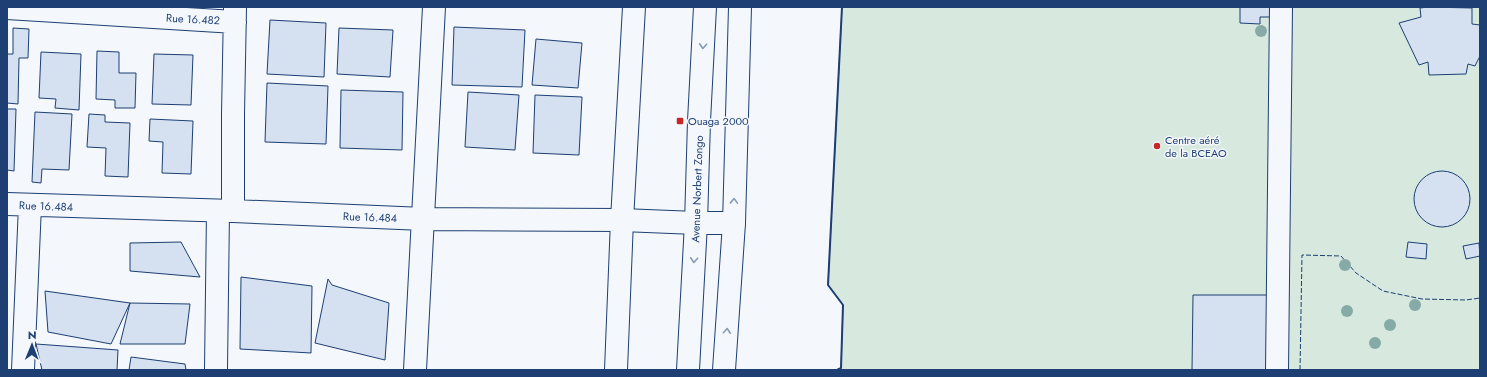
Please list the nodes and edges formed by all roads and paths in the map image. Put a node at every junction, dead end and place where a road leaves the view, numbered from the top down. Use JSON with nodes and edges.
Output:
{"nodes":[{"id":1,"x":434,"y":7,"type":"edge"},
{"id":2,"x":634,"y":7,"type":"edge"},
{"id":3,"x":705,"y":7,"type":"edge"},
{"id":4,"x":740,"y":7,"type":"edge"},
{"id":5,"x":1281,"y":7,"type":"edge"},
{"id":6,"x":7,"y":8,"type":"edge"},
{"id":7,"x":235,"y":14,"type":"edge"},
{"id":8,"x":7,"y":204,"type":"edge"},
{"id":9,"x":30,"y":206,"type":"junction"},
{"id":10,"x":226,"y":211,"type":"junction"},
{"id":11,"x":424,"y":219,"type":"junction"},
{"id":12,"x":622,"y":220,"type":"junction"},
{"id":13,"x":696,"y":223,"type":"junction"},
{"id":14,"x":734,"y":223,"type":"junction"},
{"id":15,"x":23,"y":370,"type":"edge"},
{"id":16,"x":216,"y":370,"type":"edge"},
{"id":17,"x":415,"y":370,"type":"edge"},
{"id":18,"x":616,"y":370,"type":"edge"},
{"id":19,"x":688,"y":370,"type":"edge"},
{"id":20,"x":724,"y":370,"type":"edge"},
{"id":21,"x":1277,"y":370,"type":"edge"}],
"edges":[{"from":1,"to":11,"type":"street"},
{"from":2,"to":12,"type":"street"},
{"from":3,"to":13,"type":"street","name":"Avenue Norbert Zongo","one_way":true},
{"from":14,"to":4,"type":"street","one_way":true},
{"from":5,"to":21,"type":"street"},
{"from":6,"to":7,"type":"street","name":"Rue 16.482"},
{"from":7,"to":10,"type":"street"},
{"from":8,"to":9,"type":"street","name":"Rue 16.484"},
{"from":9,"to":10,"type":"street","name":"Rue 16.484"},
{"from":9,"to":15,"type":"street"},
{"from":10,"to":11,"type":"street","name":"Rue 16.484"},
{"from":10,"to":16,"type":"street"},
{"from":11,"to":12,"type":"street","name":"Rue 16.484"},
{"from":11,"to":17,"type":"street"},
{"from":12,"to":13,"type":"street","name":"Rue 16.484"},
{"from":12,"to":18,"type":"street"},
{"from":13,"to":14,"type":"street","name":"Rue 16.484"},
{"from":13,"to":19,"type":"street","name":"Avenue Norbert Zongo","one_way":true},
{"from":20,"to":14,"type":"street","one_way":true}]}
